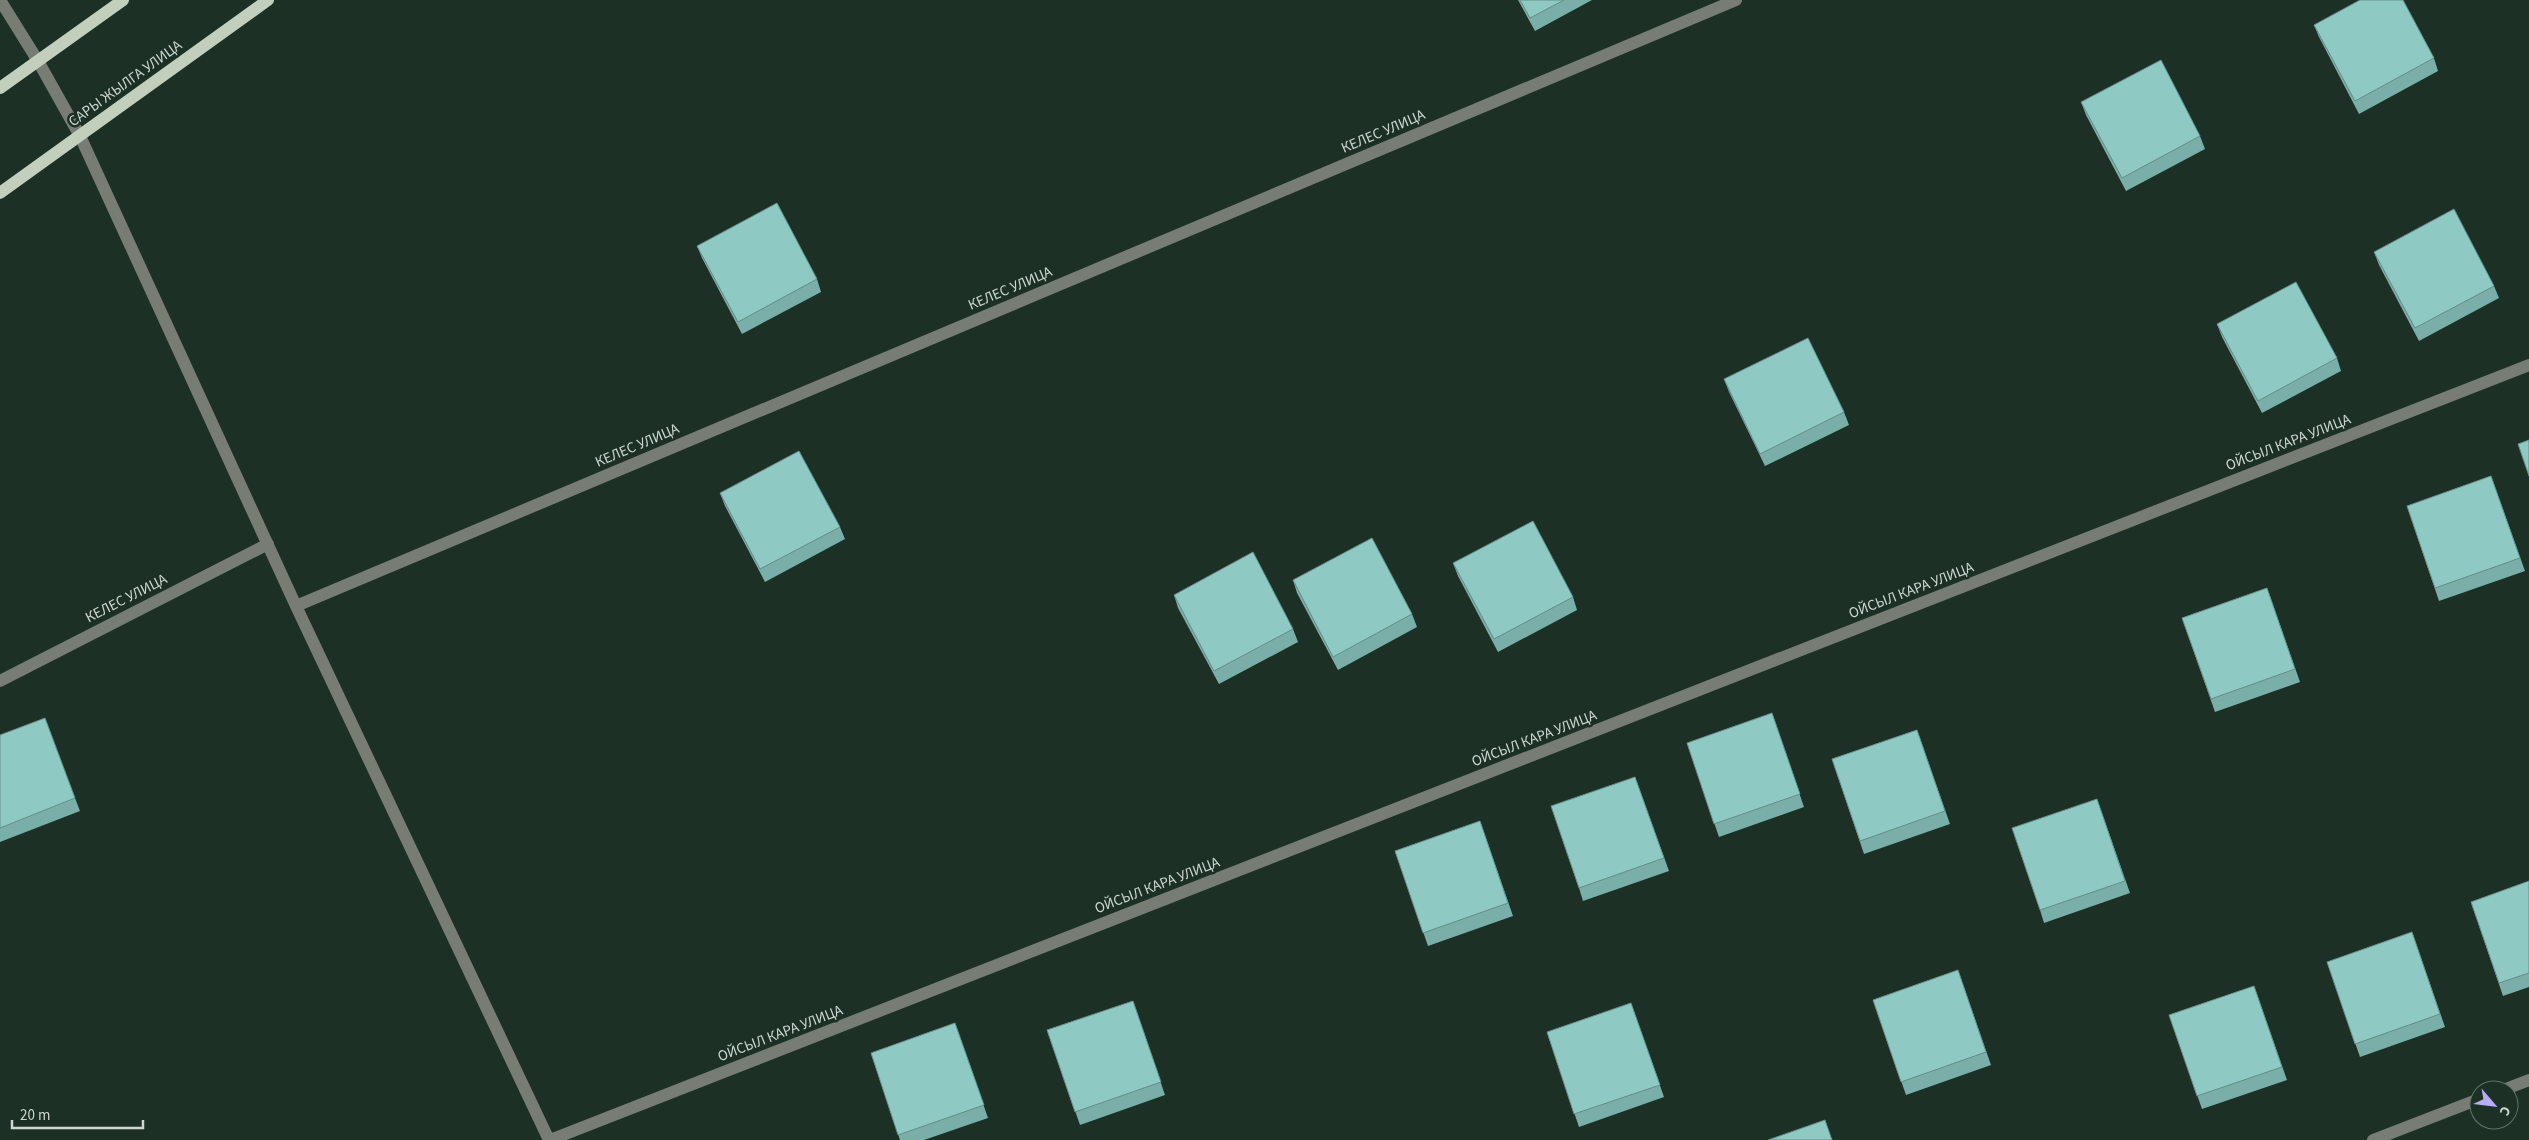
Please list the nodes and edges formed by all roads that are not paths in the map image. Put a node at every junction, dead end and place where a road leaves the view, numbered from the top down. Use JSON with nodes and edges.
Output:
{"nodes":[{"id":1,"x":0,"y":0,"type":"edge"},
{"id":2,"x":123,"y":0,"type":"edge"},
{"id":3,"x":268,"y":0,"type":"edge"},
{"id":4,"x":1736,"y":0,"type":"edge"},
{"id":5,"x":38,"y":60,"type":"junction"},
{"id":6,"x":0,"y":88,"type":"edge"},
{"id":7,"x":80,"y":136,"type":"junction"},
{"id":8,"x":0,"y":192,"type":"edge"},
{"id":9,"x":2529,"y":365,"type":"edge"},
{"id":10,"x":268,"y":544,"type":"junction"},
{"id":11,"x":296,"y":606,"type":"junction"},
{"id":12,"x":0,"y":681,"type":"edge"},
{"id":13,"x":2469,"y":1103,"type":"edge"},
{"id":14,"x":550,"y":1140,"type":"edge"},
{"id":15,"x":2373,"y":1140,"type":"edge"}],
"edges":[{"from":1,"to":5,"type":"street"},
{"from":2,"to":5,"type":"main road"},
{"from":3,"to":7,"type":"main road","name":"САРЫ ЖЫЛГА УЛИЦА"},
{"from":4,"to":11,"type":"street","name":"КЕЛЕС УЛИЦА"},
{"from":5,"to":6,"type":"main road"},
{"from":5,"to":7,"type":"street"},
{"from":7,"to":8,"type":"main road","name":"САРЫ ЖЫЛГА УЛИЦА"},
{"from":7,"to":10,"type":"street"},
{"from":9,"to":14,"type":"street","name":"ОЙСЫЛ КАРА УЛИЦА"},
{"from":10,"to":11,"type":"street"},
{"from":10,"to":12,"type":"street","name":"КЕЛЕС УЛИЦА"},
{"from":11,"to":14,"type":"street"},
{"from":13,"to":15,"type":"street"}]}
